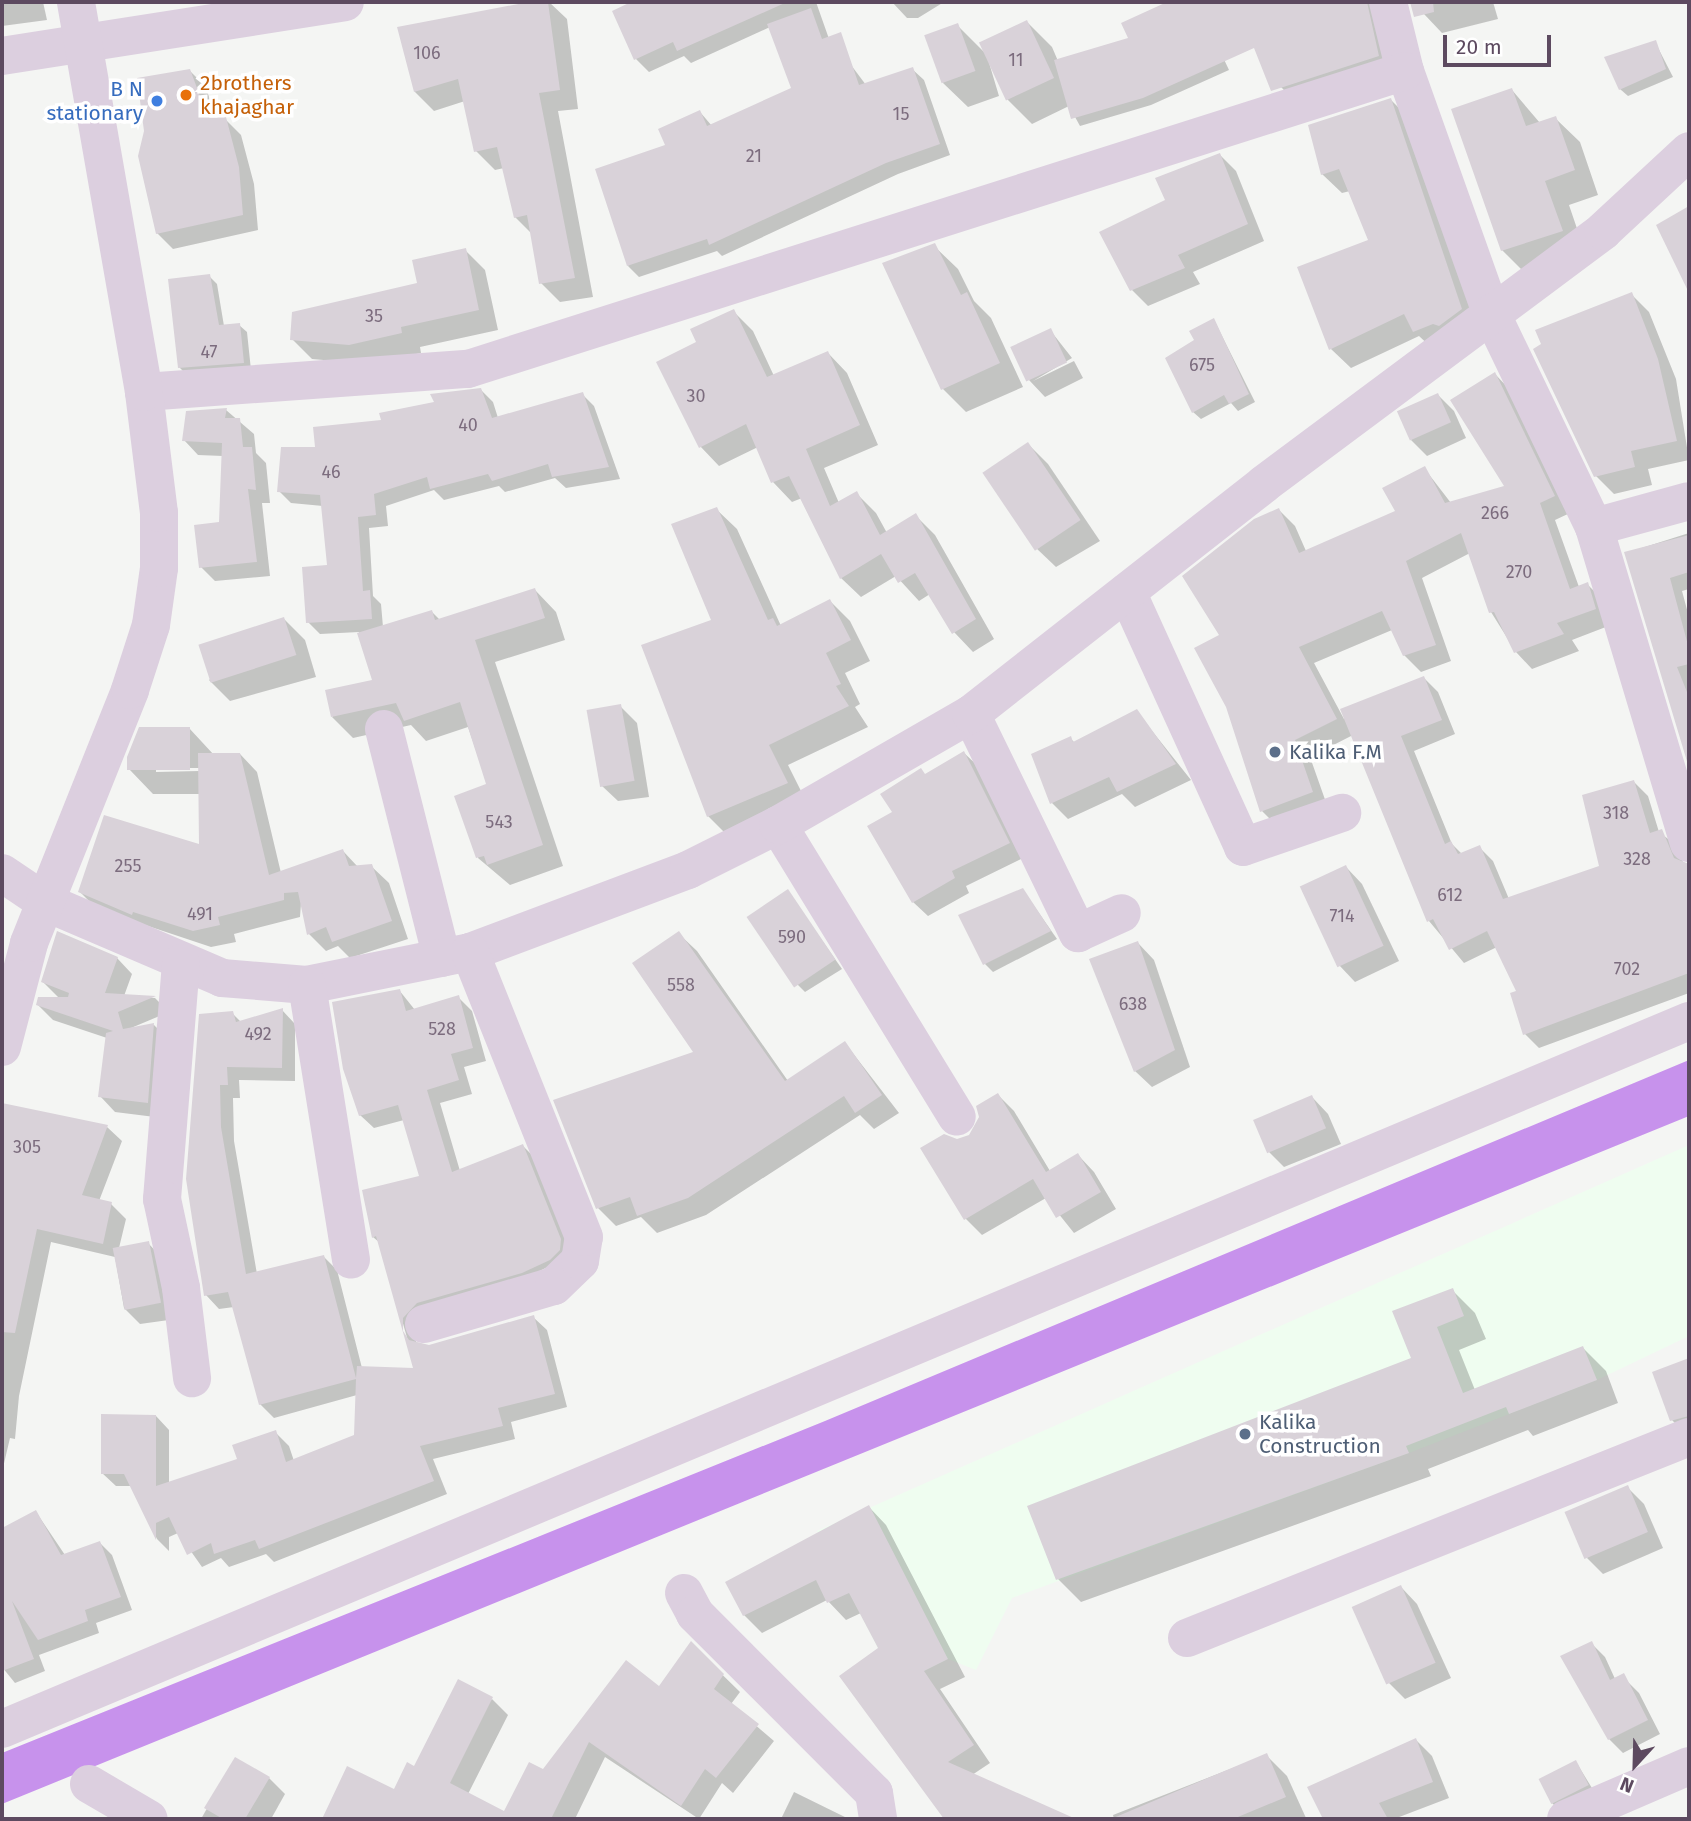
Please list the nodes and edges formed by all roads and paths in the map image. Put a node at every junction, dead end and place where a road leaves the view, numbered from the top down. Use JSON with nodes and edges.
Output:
{"nodes":[{"id":1,"x":76,"y":2,"type":"edge"},
{"id":2,"x":345,"y":2,"type":"edge"},
{"id":3,"x":1388,"y":2,"type":"edge"},
{"id":4,"x":84,"y":43,"type":"junction"},
{"id":5,"x":2,"y":56,"type":"edge"},
{"id":6,"x":1405,"y":71,"type":"junction"},
{"id":7,"x":1689,"y":151,"type":"edge"},
{"id":8,"x":1490,"y":313,"type":"junction"},
{"id":9,"x":144,"y":392,"type":"junction"},
{"id":10,"x":1689,"y":501,"type":"edge"},
{"id":11,"x":1594,"y":527,"type":"junction"},
{"id":12,"x":1127,"y":592,"type":"junction"},
{"id":13,"x":971,"y":713,"type":"junction"},
{"id":14,"x":384,"y":729,"type":"dead end"},
{"id":15,"x":1342,"y":813,"type":"dead end"},
{"id":16,"x":778,"y":825,"type":"junction"},
{"id":17,"x":1689,"y":843,"type":"edge"},
{"id":18,"x":2,"y":873,"type":"edge"},
{"id":19,"x":45,"y":902,"type":"junction"},
{"id":20,"x":1122,"y":913,"type":"dead end"},
{"id":21,"x":456,"y":955,"type":"junction"},
{"id":22,"x":181,"y":963,"type":"junction"},
{"id":23,"x":307,"y":985,"type":"junction"},
{"id":24,"x":1689,"y":1021,"type":"edge"},
{"id":25,"x":2,"y":1047,"type":"edge"},
{"id":26,"x":957,"y":1117,"type":"dead end"},
{"id":27,"x":351,"y":1259,"type":"dead end"},
{"id":28,"x":424,"y":1324,"type":"dead end"},
{"id":29,"x":192,"y":1378,"type":"dead end"},
{"id":30,"x":1689,"y":1437,"type":"edge"},
{"id":31,"x":684,"y":1593,"type":"dead end"},
{"id":32,"x":1187,"y":1638,"type":"dead end"},
{"id":33,"x":2,"y":1729,"type":"edge"},
{"id":34,"x":1689,"y":1766,"type":"edge"},
{"id":35,"x":89,"y":1784,"type":"dead end"},
{"id":36,"x":149,"y":1819,"type":"edge"},
{"id":37,"x":878,"y":1819,"type":"edge"},
{"id":38,"x":1566,"y":1819,"type":"edge"}],
"edges":[{"from":1,"to":4,"type":"street"},
{"from":2,"to":4,"type":"street"},
{"from":3,"to":6,"type":"street"},
{"from":4,"to":5,"type":"street"},
{"from":4,"to":9,"type":"street"},
{"from":6,"to":8,"type":"street"},
{"from":6,"to":9,"type":"street"},
{"from":7,"to":8,"type":"street"},
{"from":8,"to":11,"type":"street"},
{"from":8,"to":12,"type":"street"},
{"from":9,"to":19,"type":"street"},
{"from":10,"to":11,"type":"street"},
{"from":11,"to":17,"type":"street"},
{"from":12,"to":13,"type":"street"},
{"from":12,"to":15,"type":"street"},
{"from":13,"to":16,"type":"street"},
{"from":13,"to":20,"type":"street"},
{"from":14,"to":21,"type":"street"},
{"from":16,"to":21,"type":"street"},
{"from":16,"to":26,"type":"street"},
{"from":18,"to":19,"type":"street"},
{"from":19,"to":22,"type":"street"},
{"from":19,"to":25,"type":"street"},
{"from":21,"to":23,"type":"street"},
{"from":21,"to":28,"type":"street"},
{"from":22,"to":23,"type":"street"},
{"from":22,"to":29,"type":"street"},
{"from":23,"to":27,"type":"street"},
{"from":24,"to":33,"type":"street"},
{"from":30,"to":32,"type":"street"},
{"from":31,"to":37,"type":"street"},
{"from":34,"to":38,"type":"street"},
{"from":35,"to":36,"type":"street"}]}
